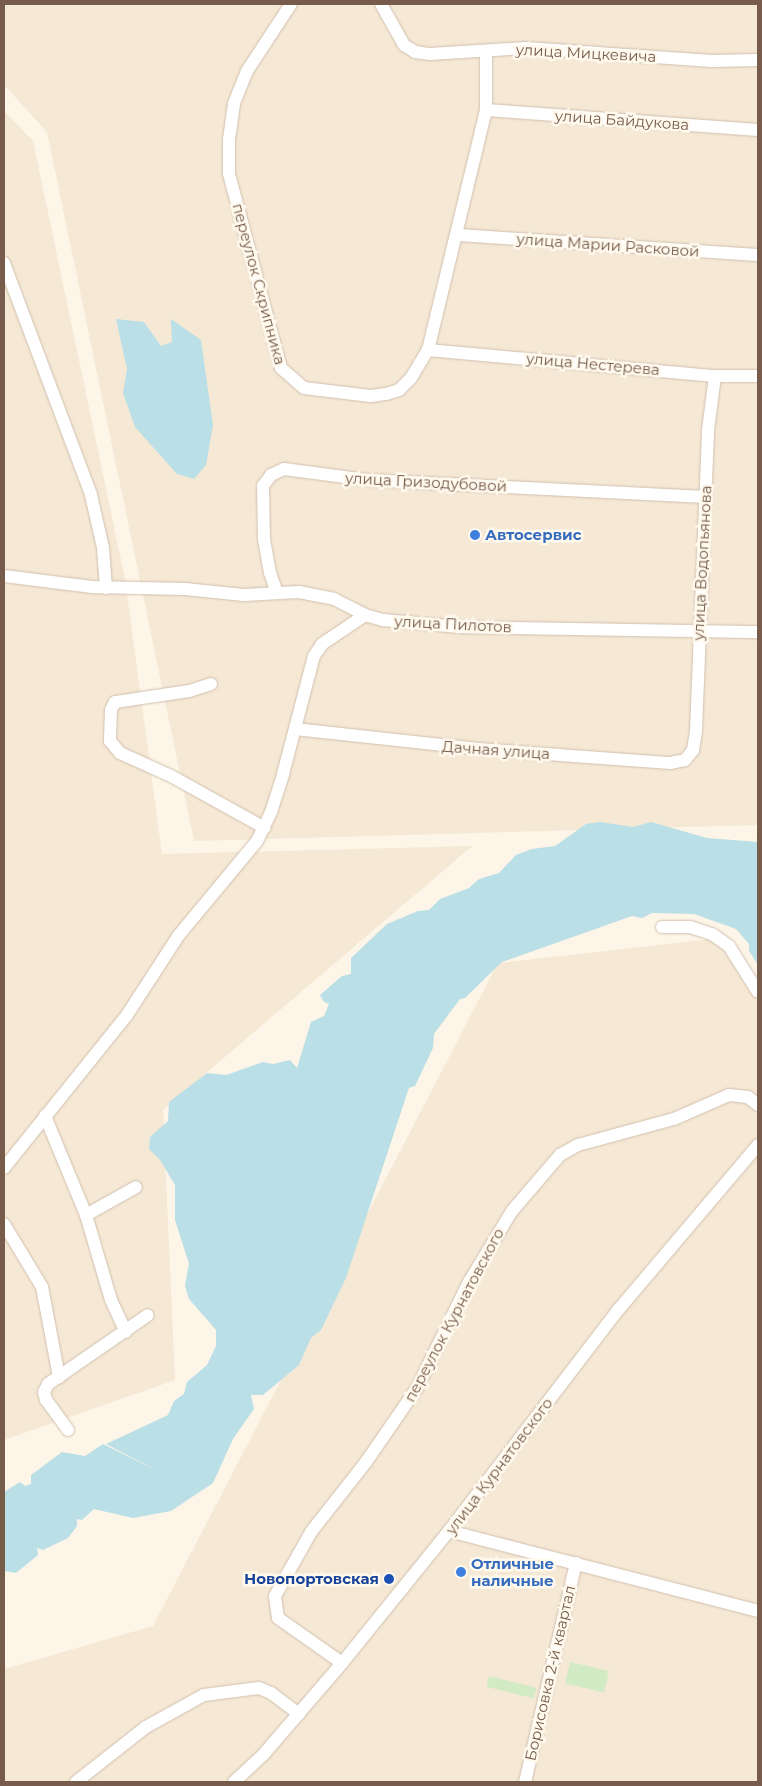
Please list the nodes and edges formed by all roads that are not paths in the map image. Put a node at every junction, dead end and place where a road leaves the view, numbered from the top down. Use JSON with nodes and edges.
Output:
{"nodes":[{"id":1,"x":381,"y":4,"type":"edge"},
{"id":2,"x":286,"y":5,"type":"edge"},
{"id":3,"x":486,"y":51,"type":"junction"},
{"id":4,"x":758,"y":60,"type":"edge"},
{"id":5,"x":486,"y":110,"type":"junction"},
{"id":6,"x":758,"y":130,"type":"edge"},
{"id":7,"x":457,"y":235,"type":"junction"},
{"id":8,"x":758,"y":255,"type":"edge"},
{"id":9,"x":4,"y":263,"type":"edge"},
{"id":10,"x":428,"y":350,"type":"junction"},
{"id":11,"x":715,"y":376,"type":"junction"},
{"id":12,"x":758,"y":376,"type":"edge"},
{"id":13,"x":705,"y":497,"type":"junction"},
{"id":14,"x":4,"y":576,"type":"edge"},
{"id":15,"x":106,"y":588,"type":"junction"},
{"id":16,"x":277,"y":593,"type":"junction"},
{"id":17,"x":364,"y":615,"type":"junction"},
{"id":18,"x":698,"y":630,"type":"junction"},
{"id":19,"x":758,"y":632,"type":"edge"},
{"id":20,"x":212,"y":684,"type":"dead end"},
{"id":21,"x":295,"y":729,"type":"junction"},
{"id":22,"x":693,"y":750,"type":"joint"},
{"id":23,"x":265,"y":828,"type":"junction"},
{"id":24,"x":662,"y":927,"type":"dead end"},
{"id":25,"x":758,"y":992,"type":"edge"},
{"id":26,"x":758,"y":1105,"type":"edge"},
{"id":27,"x":45,"y":1116,"type":"junction"},
{"id":28,"x":758,"y":1145,"type":"edge"},
{"id":29,"x":4,"y":1168,"type":"edge"},
{"id":30,"x":136,"y":1187,"type":"dead end"},
{"id":31,"x":86,"y":1215,"type":"junction"},
{"id":32,"x":4,"y":1224,"type":"edge"},
{"id":33,"x":148,"y":1315,"type":"dead end"},
{"id":34,"x":126,"y":1332,"type":"junction"},
{"id":35,"x":59,"y":1377,"type":"junction"},
{"id":36,"x":68,"y":1430,"type":"dead end"},
{"id":37,"x":449,"y":1531,"type":"junction"},
{"id":38,"x":576,"y":1563,"type":"junction"},
{"id":39,"x":758,"y":1611,"type":"edge"},
{"id":40,"x":342,"y":1663,"type":"junction"},
{"id":41,"x":299,"y":1714,"type":"junction"},
{"id":42,"x":76,"y":1782,"type":"edge"},
{"id":43,"x":234,"y":1782,"type":"edge"},
{"id":44,"x":525,"y":1782,"type":"edge"}],
"edges":[{"from":1,"to":3,"type":"street","name":"улица Мицкевича"},
{"from":2,"to":10,"type":"street","name":"переулок Скрипника"},
{"from":3,"to":4,"type":"street","name":"улица Мицкевича"},
{"from":3,"to":5,"type":"street","name":"переулок Скрипника"},
{"from":5,"to":6,"type":"street","name":"улица Байдукова"},
{"from":5,"to":7,"type":"street","name":"переулок Скрипника"},
{"from":7,"to":8,"type":"street","name":"улица Марии Расковой"},
{"from":7,"to":10,"type":"street","name":"переулок Скрипника"},
{"from":9,"to":15,"type":"street"},
{"from":10,"to":11,"type":"street","name":"улица Нестерева"},
{"from":11,"to":12,"type":"street","name":"улица Нестерева"},
{"from":11,"to":13,"type":"street","name":"улица Водопьянова"},
{"from":13,"to":16,"type":"street","name":"улица Гризодубовой"},
{"from":13,"to":18,"type":"street","name":"улица Водопьянова"},
{"from":14,"to":15,"type":"street","name":"улица Пилотов"},
{"from":15,"to":16,"type":"street","name":"улица Пилотов"},
{"from":16,"to":17,"type":"street","name":"улица Пилотов"},
{"from":17,"to":18,"type":"street","name":"улица Пилотов"},
{"from":17,"to":21,"type":"street"},
{"from":18,"to":19,"type":"street","name":"улица Пилотов"},
{"from":18,"to":22,"type":"street","name":"улица Водопьянова"},
{"from":20,"to":23,"type":"street"},
{"from":21,"to":22,"type":"street","name":"Дачная улица"},
{"from":21,"to":23,"type":"street"},
{"from":23,"to":27,"type":"street"},
{"from":24,"to":25,"type":"street"},
{"from":26,"to":40,"type":"street","name":"переулок Курнатовского"},
{"from":27,"to":29,"type":"street"},
{"from":27,"to":31,"type":"street"},
{"from":28,"to":37,"type":"street","name":"улица Курнатовского"},
{"from":30,"to":31,"type":"street"},
{"from":31,"to":34,"type":"street"},
{"from":32,"to":35,"type":"street"},
{"from":33,"to":34,"type":"street"},
{"from":34,"to":35,"type":"street"},
{"from":35,"to":36,"type":"street"},
{"from":37,"to":38,"type":"street"},
{"from":37,"to":40,"type":"street","name":"улица Курнатовского"},
{"from":38,"to":39,"type":"street"},
{"from":38,"to":44,"type":"street","name":"Борисовка 2-й квартал"},
{"from":40,"to":41,"type":"street","name":"улица Курнатовского"},
{"from":41,"to":42,"type":"street"},
{"from":41,"to":43,"type":"street","name":"улица Курнатовского"}]}
